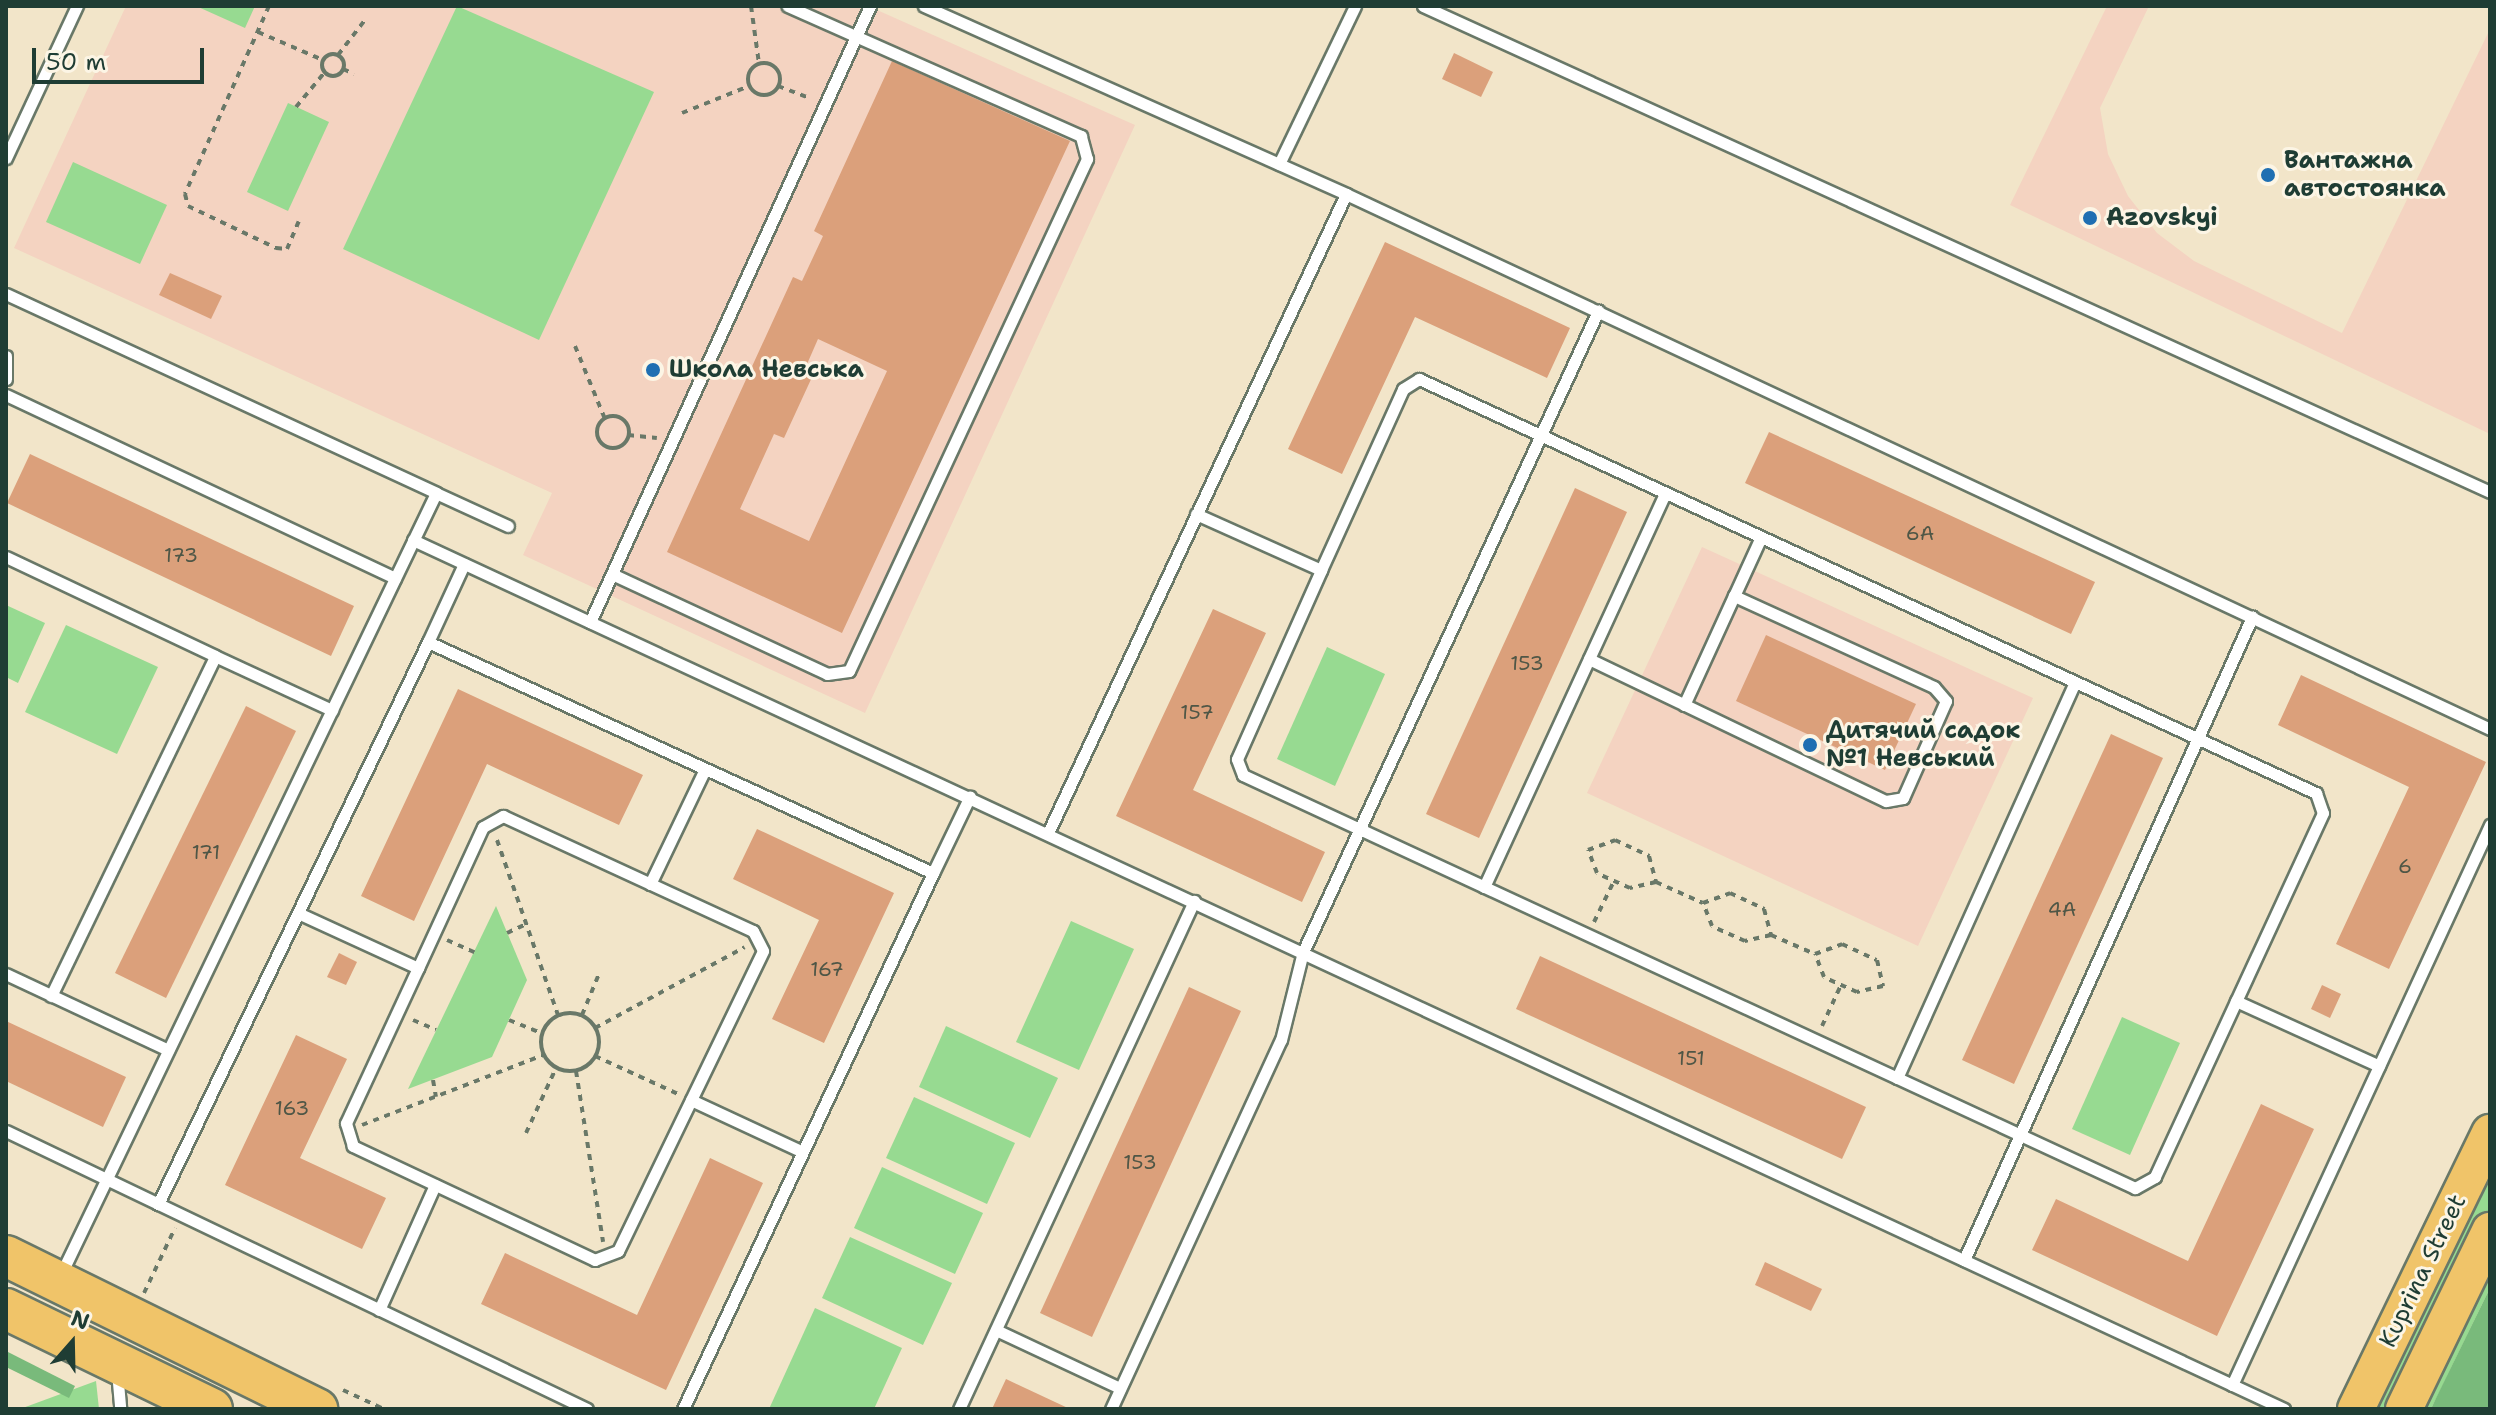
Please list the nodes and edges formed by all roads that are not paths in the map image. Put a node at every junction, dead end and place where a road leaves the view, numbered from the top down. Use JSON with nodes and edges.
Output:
{"nodes":[{"id":1,"x":77,"y":6,"type":"edge"},
{"id":2,"x":788,"y":6,"type":"edge"},
{"id":3,"x":870,"y":6,"type":"edge"},
{"id":4,"x":924,"y":6,"type":"edge"},
{"id":5,"x":1355,"y":6,"type":"edge"},
{"id":6,"x":1429,"y":7,"type":"edge"},
{"id":7,"x":856,"y":36,"type":"junction"},
{"id":8,"x":6,"y":158,"type":"edge"},
{"id":9,"x":1279,"y":164,"type":"junction"},
{"id":10,"x":1346,"y":194,"type":"junction"},
{"id":11,"x":6,"y":294,"type":"edge"},
{"id":12,"x":1598,"y":311,"type":"junction"},
{"id":13,"x":6,"y":356,"type":"edge"},
{"id":14,"x":6,"y":379,"type":"edge"},
{"id":15,"x":6,"y":395,"type":"edge"},
{"id":16,"x":1541,"y":435,"type":"junction"},
{"id":17,"x":2490,"y":492,"type":"edge"},
{"id":18,"x":436,"y":493,"type":"junction"},
{"id":19,"x":1665,"y":493,"type":"junction"},
{"id":20,"x":1196,"y":514,"type":"junction"},
{"id":21,"x":508,"y":526,"type":"dead end"},
{"id":22,"x":1761,"y":537,"type":"junction"},
{"id":23,"x":413,"y":540,"type":"junction"},
{"id":24,"x":6,"y":557,"type":"edge"},
{"id":25,"x":464,"y":564,"type":"junction"},
{"id":26,"x":1321,"y":570,"type":"junction"},
{"id":27,"x":612,"y":574,"type":"junction"},
{"id":28,"x":395,"y":578,"type":"junction"},
{"id":29,"x":1734,"y":596,"type":"junction"},
{"id":30,"x":2252,"y":617,"type":"junction"},
{"id":31,"x":590,"y":622,"type":"junction"},
{"id":32,"x":428,"y":642,"type":"junction"},
{"id":33,"x":215,"y":656,"type":"junction"},
{"id":34,"x":1589,"y":659,"type":"junction"},
{"id":35,"x":2075,"y":682,"type":"junction"},
{"id":36,"x":1684,"y":705,"type":"junction"},
{"id":37,"x":332,"y":710,"type":"junction"},
{"id":38,"x":2490,"y":729,"type":"edge"},
{"id":39,"x":2197,"y":739,"type":"junction"},
{"id":40,"x":705,"y":769,"type":"junction"},
{"id":41,"x":970,"y":796,"type":"junction"},
{"id":42,"x":2490,"y":825,"type":"edge"},
{"id":43,"x":1360,"y":829,"type":"junction"},
{"id":44,"x":1048,"y":833,"type":"junction"},
{"id":45,"x":933,"y":873,"type":"junction"},
{"id":46,"x":650,"y":884,"type":"junction"},
{"id":47,"x":1484,"y":887,"type":"junction"},
{"id":48,"x":1194,"y":901,"type":"junction"},
{"id":49,"x":298,"y":913,"type":"junction"},
{"id":50,"x":1303,"y":952,"type":"junction"},
{"id":51,"x":418,"y":968,"type":"junction"},
{"id":52,"x":6,"y":974,"type":"edge"},
{"id":53,"x":51,"y":996,"type":"junction"},
{"id":54,"x":2236,"y":1001,"type":"junction"},
{"id":55,"x":168,"y":1050,"type":"junction"},
{"id":56,"x":2379,"y":1066,"type":"junction"},
{"id":57,"x":1897,"y":1078,"type":"junction"},
{"id":58,"x":691,"y":1100,"type":"junction"},
{"id":59,"x":6,"y":1131,"type":"edge"},
{"id":60,"x":2490,"y":1133,"type":"edge"},
{"id":61,"x":2020,"y":1135,"type":"junction"},
{"id":62,"x":801,"y":1151,"type":"junction"},
{"id":63,"x":106,"y":1179,"type":"junction"},
{"id":64,"x":435,"y":1185,"type":"junction"},
{"id":65,"x":158,"y":1204,"type":"junction"},
{"id":66,"x":2490,"y":1231,"type":"edge"},
{"id":67,"x":6,"y":1256,"type":"edge"},
{"id":68,"x":1964,"y":1260,"type":"junction"},
{"id":69,"x":57,"y":1281,"type":"junction"},
{"id":70,"x":6,"y":1309,"type":"edge"},
{"id":71,"x":379,"y":1310,"type":"junction"},
{"id":72,"x":996,"y":1330,"type":"junction"},
{"id":73,"x":116,"y":1362,"type":"junction"},
{"id":74,"x":2232,"y":1385,"type":"junction"},
{"id":75,"x":1120,"y":1388,"type":"junction"},
{"id":76,"x":323,"y":1396,"type":"edge"},
{"id":77,"x":120,"y":1409,"type":"edge"},
{"id":78,"x":212,"y":1409,"type":"edge"},
{"id":79,"x":587,"y":1409,"type":"edge"},
{"id":80,"x":683,"y":1409,"type":"edge"},
{"id":81,"x":959,"y":1409,"type":"edge"},
{"id":82,"x":1111,"y":1409,"type":"edge"},
{"id":83,"x":2284,"y":1409,"type":"edge"},
{"id":84,"x":2356,"y":1409,"type":"edge"},
{"id":85,"x":2404,"y":1409,"type":"edge"}],
"edges":[{"from":1,"to":8,"type":"lane"},
{"from":2,"to":7,"type":"lane"},
{"from":3,"to":7,"type":"lane"},
{"from":4,"to":9,"type":"lane"},
{"from":5,"to":9,"type":"lane"},
{"from":6,"to":17,"type":"lane"},
{"from":7,"to":27,"type":"lane"},
{"from":7,"to":27,"type":"lane"},
{"from":9,"to":10,"type":"lane"},
{"from":10,"to":12,"type":"lane"},
{"from":10,"to":20,"type":"lane"},
{"from":11,"to":18,"type":"lane"},
{"from":12,"to":16,"type":"lane"},
{"from":12,"to":30,"type":"lane"},
{"from":13,"to":14,"type":"lane"},
{"from":15,"to":28,"type":"lane"},
{"from":16,"to":19,"type":"lane"},
{"from":16,"to":26,"type":"lane"},
{"from":16,"to":43,"type":"lane"},
{"from":18,"to":21,"type":"lane"},
{"from":18,"to":23,"type":"lane"},
{"from":19,"to":22,"type":"lane"},
{"from":19,"to":34,"type":"lane"},
{"from":20,"to":26,"type":"lane"},
{"from":20,"to":44,"type":"lane"},
{"from":22,"to":29,"type":"lane"},
{"from":22,"to":35,"type":"lane"},
{"from":23,"to":25,"type":"lane"},
{"from":23,"to":28,"type":"lane"},
{"from":24,"to":33,"type":"lane"},
{"from":25,"to":31,"type":"lane"},
{"from":25,"to":32,"type":"lane"},
{"from":26,"to":43,"type":"lane"},
{"from":27,"to":31,"type":"lane"},
{"from":28,"to":37,"type":"lane"},
{"from":29,"to":36,"type":"lane"},
{"from":29,"to":36,"type":"lane"},
{"from":30,"to":38,"type":"lane"},
{"from":30,"to":39,"type":"lane"},
{"from":31,"to":41,"type":"lane"},
{"from":32,"to":40,"type":"lane"},
{"from":32,"to":49,"type":"lane"},
{"from":33,"to":37,"type":"lane"},
{"from":33,"to":53,"type":"lane"},
{"from":34,"to":36,"type":"lane"},
{"from":34,"to":47,"type":"lane"},
{"from":35,"to":39,"type":"lane"},
{"from":35,"to":57,"type":"lane"},
{"from":37,"to":55,"type":"lane"},
{"from":39,"to":54,"type":"lane"},
{"from":39,"to":61,"type":"lane"},
{"from":40,"to":45,"type":"lane"},
{"from":40,"to":46,"type":"lane"},
{"from":41,"to":44,"type":"lane"},
{"from":41,"to":45,"type":"lane"},
{"from":42,"to":56,"type":"lane"},
{"from":43,"to":47,"type":"lane"},
{"from":43,"to":50,"type":"lane"},
{"from":44,"to":48,"type":"lane"},
{"from":45,"to":62,"type":"lane"},
{"from":46,"to":51,"type":"lane"},
{"from":46,"to":58,"type":"lane"},
{"from":47,"to":57,"type":"lane"},
{"from":48,"to":50,"type":"lane"},
{"from":48,"to":72,"type":"lane"},
{"from":49,"to":51,"type":"lane"},
{"from":49,"to":65,"type":"lane"},
{"from":50,"to":68,"type":"lane"},
{"from":50,"to":75,"type":"lane"},
{"from":51,"to":64,"type":"lane"},
{"from":52,"to":53,"type":"lane"},
{"from":53,"to":55,"type":"lane"},
{"from":54,"to":56,"type":"lane"},
{"from":54,"to":61,"type":"lane"},
{"from":55,"to":63,"type":"lane"},
{"from":56,"to":74,"type":"lane"},
{"from":57,"to":61,"type":"lane"},
{"from":58,"to":62,"type":"lane"},
{"from":58,"to":64,"type":"lane"},
{"from":59,"to":63,"type":"lane"},
{"from":60,"to":84,"type":"main road","name":"Kuprina Street"},
{"from":61,"to":68,"type":"lane"},
{"from":62,"to":80,"type":"lane"},
{"from":63,"to":65,"type":"lane"},
{"from":63,"to":69,"type":"lane"},
{"from":64,"to":71,"type":"lane"},
{"from":65,"to":71,"type":"lane"},
{"from":66,"to":85,"type":"main road","name":"Kuprina Street"},
{"from":67,"to":69,"type":"highway"},
{"from":68,"to":74,"type":"lane"},
{"from":69,"to":76,"type":"highway"},
{"from":70,"to":73,"type":"highway"},
{"from":71,"to":79,"type":"lane"},
{"from":72,"to":75,"type":"lane"},
{"from":72,"to":81,"type":"lane"},
{"from":73,"to":77,"type":"lane"},
{"from":73,"to":78,"type":"highway"},
{"from":74,"to":83,"type":"lane"},
{"from":75,"to":82,"type":"lane"}]}
